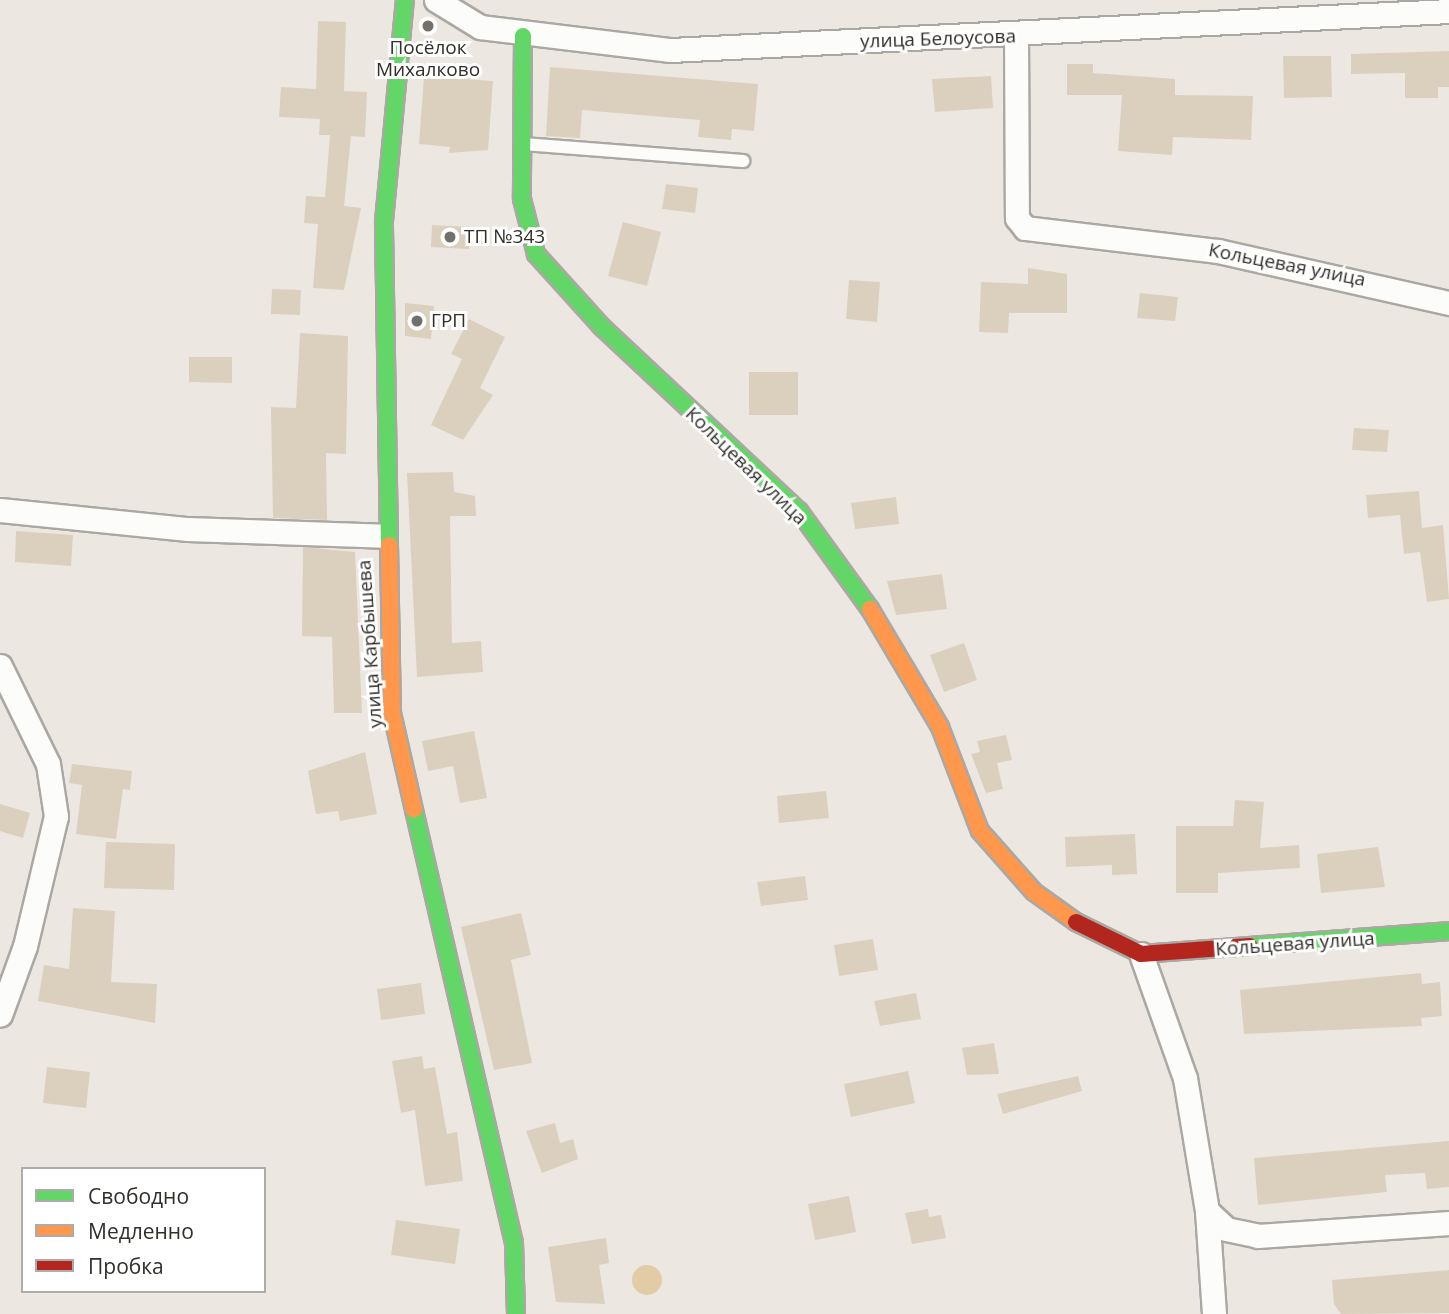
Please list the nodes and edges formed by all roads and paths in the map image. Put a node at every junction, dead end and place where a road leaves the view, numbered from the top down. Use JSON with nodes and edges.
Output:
{"nodes":[{"id":1,"x":405,"y":0,"type":"edge"},
{"id":2,"x":436,"y":0,"type":"edge"},
{"id":3,"x":1449,"y":11,"type":"edge"},
{"id":4,"x":523,"y":36,"type":"junction"},
{"id":5,"x":1016,"y":36,"type":"junction"},
{"id":6,"x":522,"y":144,"type":"junction"},
{"id":7,"x":743,"y":161,"type":"dead end"},
{"id":8,"x":1449,"y":303,"type":"edge"},
{"id":9,"x":0,"y":510,"type":"edge"},
{"id":10,"x":384,"y":536,"type":"junction"},
{"id":11,"x":0,"y":666,"type":"edge"},
{"id":12,"x":1449,"y":931,"type":"edge"},
{"id":13,"x":1141,"y":954,"type":"junction"},
{"id":14,"x":0,"y":1015,"type":"edge"},
{"id":15,"x":1207,"y":1212,"type":"junction"},
{"id":16,"x":1449,"y":1223,"type":"edge"},
{"id":17,"x":516,"y":1314,"type":"edge"},
{"id":18,"x":1214,"y":1314,"type":"edge"}],
"edges":[{"from":1,"to":10,"type":"street","name":"улица Карбышева"},
{"from":2,"to":4,"type":"street","name":"улица Белоусова"},
{"from":3,"to":5,"type":"street","name":"улица Белоусова"},
{"from":4,"to":5,"type":"street","name":"улица Белоусова"},
{"from":4,"to":6,"type":"street","name":"Кольцевая улица"},
{"from":5,"to":8,"type":"street","name":"Кольцевая улица"},
{"from":6,"to":7,"type":"lane"},
{"from":6,"to":13,"type":"street","name":"Кольцевая улица"},
{"from":9,"to":10,"type":"street"},
{"from":10,"to":17,"type":"street","name":"улица Карбышева"},
{"from":11,"to":14,"type":"street"},
{"from":12,"to":13,"type":"street","name":"Кольцевая улица"},
{"from":13,"to":15,"type":"street"},
{"from":15,"to":16,"type":"street"},
{"from":15,"to":18,"type":"street"}]}
